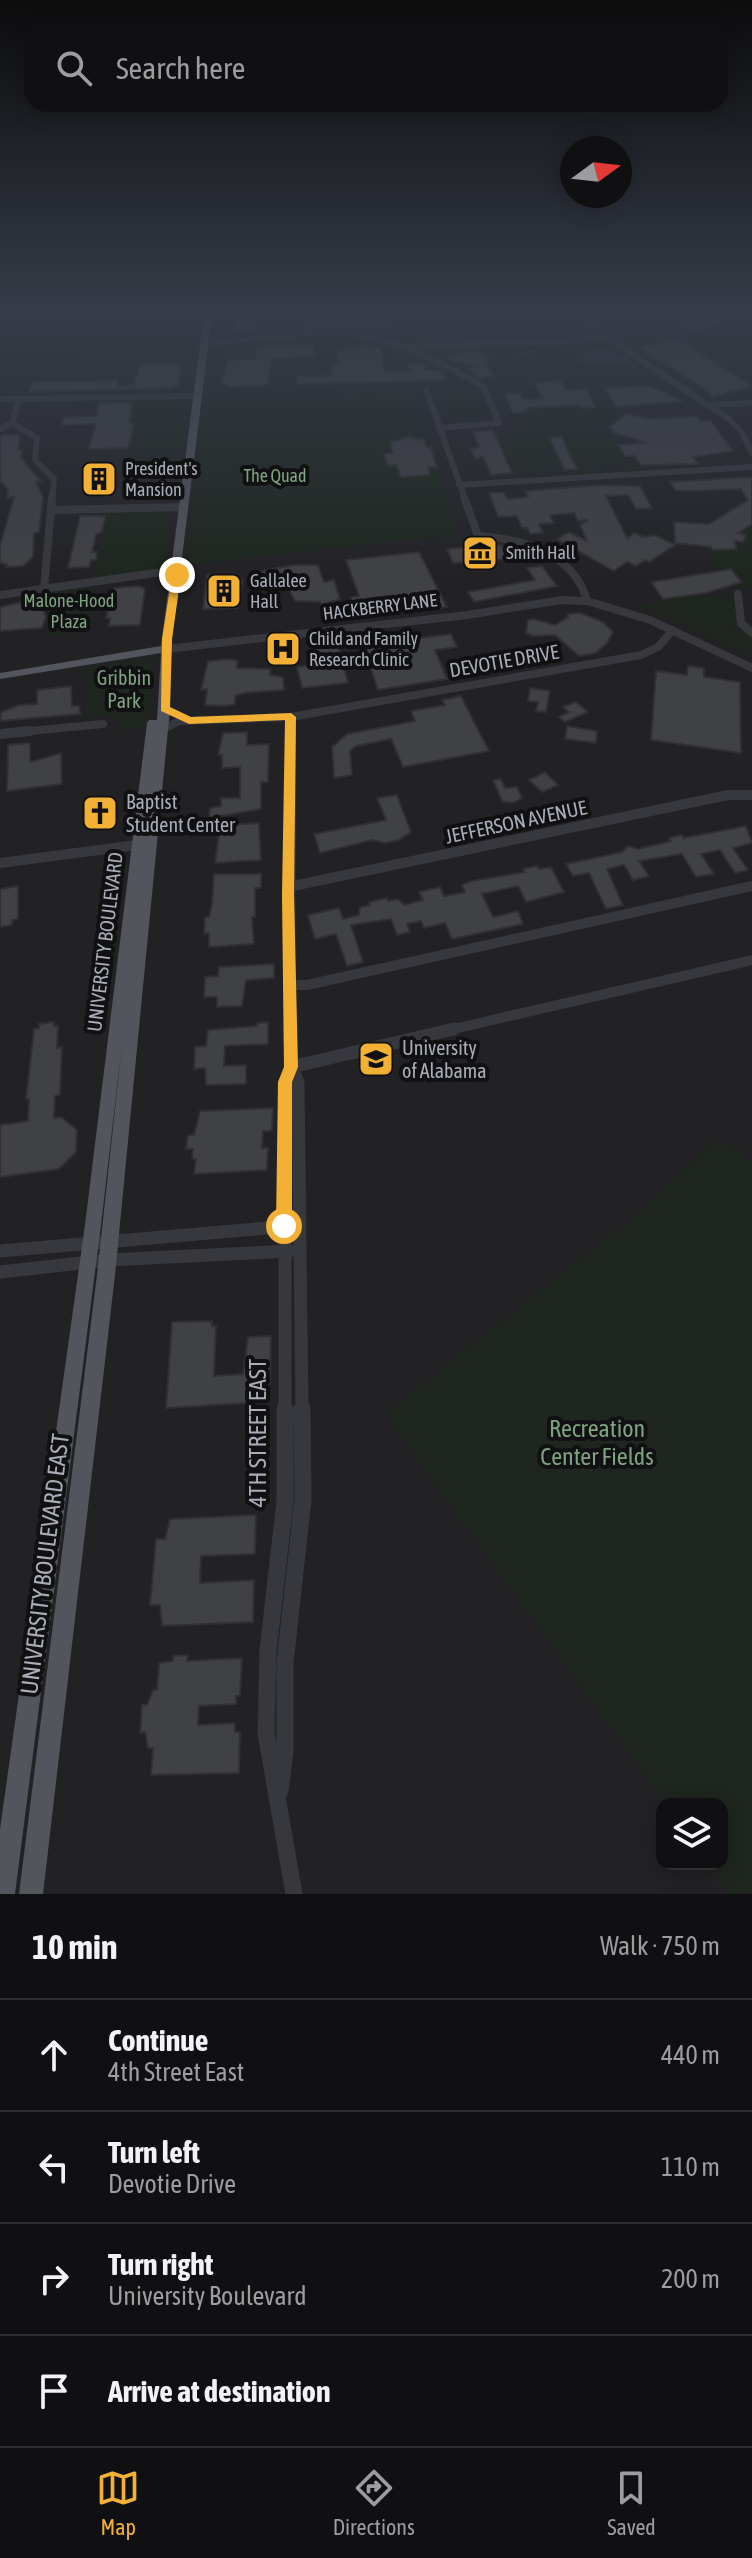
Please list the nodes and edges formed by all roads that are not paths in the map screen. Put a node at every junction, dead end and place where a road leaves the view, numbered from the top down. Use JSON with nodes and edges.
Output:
{"nodes":[{"id":1,"x":18,"y":402,"type":"edge"},
{"id":2,"x":196,"y":402,"type":"edge"},
{"id":3,"x":431,"y":402,"type":"edge"},
{"id":4,"x":489,"y":402,"type":"edge"},
{"id":5,"x":704,"y":402,"type":"edge"},
{"id":6,"x":708,"y":405,"type":"junction"},
{"id":7,"x":752,"y":405,"type":"edge"},
{"id":8,"x":717,"y":411,"type":"junction"},
{"id":9,"x":12,"y":423,"type":"junction"},
{"id":10,"x":439,"y":428,"type":"junction"},
{"id":11,"x":0,"y":429,"type":"edge"},
{"id":12,"x":752,"y":453,"type":"edge"},
{"id":13,"x":752,"y":467,"type":"edge"},
{"id":14,"x":459,"y":485,"type":"junction"},
{"id":15,"x":184,"y":507,"type":"junction"},
{"id":16,"x":53,"y":510,"type":"junction"},
{"id":17,"x":177,"y":570,"type":"junction"},
{"id":18,"x":44,"y":589,"type":"junction"},
{"id":19,"x":738,"y":594,"type":"dead end"},
{"id":20,"x":0,"y":595,"type":"edge"},
{"id":21,"x":587,"y":601,"type":"junction"},
{"id":22,"x":673,"y":630,"type":"junction"},
{"id":23,"x":752,"y":633,"type":"edge"},
{"id":24,"x":166,"y":649,"type":"junction"},
{"id":25,"x":752,"y":668,"type":"edge"},
{"id":26,"x":0,"y":676,"type":"edge"},
{"id":27,"x":164,"y":709,"type":"junction"},
{"id":28,"x":291,"y":717,"type":"junction"},
{"id":29,"x":189,"y":720,"type":"junction"},
{"id":30,"x":103,"y":724,"type":"dead end"},
{"id":31,"x":162,"y":730,"type":"junction"},
{"id":32,"x":0,"y":734,"type":"edge"},
{"id":33,"x":752,"y":795,"type":"edge"},
{"id":34,"x":144,"y":844,"type":"junction"},
{"id":35,"x":0,"y":863,"type":"edge"},
{"id":36,"x":752,"y":886,"type":"edge"},
{"id":37,"x":288,"y":887,"type":"junction"},
{"id":38,"x":752,"y":960,"type":"edge"},
{"id":39,"x":290,"y":985,"type":"junction"},
{"id":40,"x":291,"y":1067,"type":"junction"},
{"id":41,"x":299,"y":1225,"type":"junction"},
{"id":42,"x":284,"y":1226,"type":"junction"},
{"id":43,"x":0,"y":1251,"type":"edge"},
{"id":44,"x":99,"y":1251,"type":"junction"},
{"id":45,"x":300,"y":1251,"type":"junction"},
{"id":46,"x":284,"y":1252,"type":"junction"},
{"id":47,"x":0,"y":1272,"type":"edge"},
{"id":48,"x":280,"y":1798,"type":"junction"},
{"id":49,"x":3,"y":1894,"type":"edge"},
{"id":50,"x":31,"y":1894,"type":"edge"},
{"id":51,"x":294,"y":1894,"type":"edge"}],
"edges":[{"from":1,"to":9,"type":"street"},
{"from":2,"to":15,"type":"main road","name":"UNIVERSITY BOULEVARD"},
{"from":3,"to":10,"type":"street"},
{"from":4,"to":10,"type":"street"},
{"from":5,"to":6,"type":"street"},
{"from":6,"to":7,"type":"street"},
{"from":6,"to":8,"type":"street"},
{"from":7,"to":8,"type":"street"},
{"from":8,"to":12,"type":"street"},
{"from":9,"to":11,"type":"street"},
{"from":9,"to":16,"type":"street"},
{"from":10,"to":14,"type":"street"},
{"from":13,"to":14,"type":"street"},
{"from":14,"to":21,"type":"street"},
{"from":15,"to":16,"type":"street"},
{"from":15,"to":17,"type":"main road","name":"UNIVERSITY BOULEVARD"},
{"from":16,"to":18,"type":"street"},
{"from":17,"to":18,"type":"street"},
{"from":17,"to":24,"type":"main road","name":"UNIVERSITY BOULEVARD"},
{"from":18,"to":20,"type":"street"},
{"from":19,"to":23,"type":"street"},
{"from":21,"to":22,"type":"street","name":"HACKBERRY LANE"},
{"from":21,"to":24,"type":"street","name":"HACKBERRY LANE"},
{"from":22,"to":25,"type":"street","name":"HACKBERRY LANE"},
{"from":22,"to":28,"type":"street","name":"DEVOTIE DRIVE"},
{"from":24,"to":26,"type":"main road","name":"HACKBERRY LANE"},
{"from":24,"to":27,"type":"main road","name":"UNIVERSITY BOULEVARD"},
{"from":24,"to":34,"type":"main road","name":"UNIVERSITY BOULEVARD"},
{"from":27,"to":29,"type":"street","name":"DEVOTIE DRIVE"},
{"from":27,"to":31,"type":"main road","name":"UNIVERSITY BOULEVARD"},
{"from":28,"to":29,"type":"street","name":"DEVOTIE DRIVE"},
{"from":28,"to":37,"type":"street","name":"4TH STREET EAST"},
{"from":29,"to":31,"type":"street","name":"DEVOTIE DRIVE"},
{"from":30,"to":32,"type":"street"},
{"from":31,"to":34,"type":"main road","name":"UNIVERSITY BOULEVARD"},
{"from":33,"to":37,"type":"street","name":"JEFFERSON AVENUE"},
{"from":34,"to":35,"type":"street"},
{"from":34,"to":44,"type":"main road","name":"UNIVERSITY BOULEVARD"},
{"from":36,"to":39,"type":"street"},
{"from":37,"to":39,"type":"street","name":"4TH STREET EAST"},
{"from":38,"to":40,"type":"street"},
{"from":39,"to":40,"type":"street","name":"4TH STREET EAST"},
{"from":40,"to":41,"type":"street","name":"4TH STREET EAST"},
{"from":40,"to":42,"type":"street","name":"4TH STREET EAST"},
{"from":41,"to":42,"type":"street"},
{"from":41,"to":45,"type":"street","name":"4TH STREET EAST"},
{"from":42,"to":44,"type":"street"},
{"from":42,"to":46,"type":"street","name":"4TH STREET EAST"},
{"from":43,"to":44,"type":"street"},
{"from":44,"to":46,"type":"street"},
{"from":44,"to":47,"type":"street"},
{"from":44,"to":49,"type":"main road","name":"UNIVERSITY BOULEVARD EAST"},
{"from":44,"to":50,"type":"main road","name":"UNIVERSITY BOULEVARD EAST"},
{"from":45,"to":46,"type":"street"},
{"from":45,"to":48,"type":"street","name":"4TH STREET EAST"},
{"from":46,"to":48,"type":"street","name":"4TH STREET EAST"},
{"from":48,"to":51,"type":"street","name":"4TH STREET EAST"}]}
